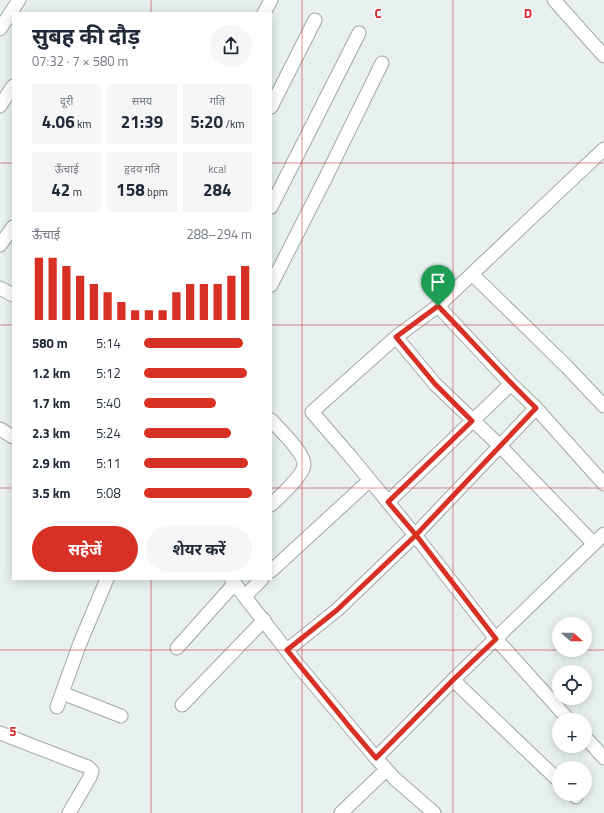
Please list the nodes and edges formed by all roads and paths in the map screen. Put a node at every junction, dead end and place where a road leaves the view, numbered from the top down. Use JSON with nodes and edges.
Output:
{"nodes":[{"id":1,"x":19,"y":0,"type":"edge"},
{"id":2,"x":271,"y":0,"type":"edge"},
{"id":3,"x":554,"y":0,"type":"edge"},
{"id":4,"x":265,"y":12,"type":"edge"},
{"id":5,"x":315,"y":20,"type":"dead end"},
{"id":6,"x":0,"y":29,"type":"edge"},
{"id":7,"x":359,"y":33,"type":"dead end"},
{"id":8,"x":604,"y":56,"type":"edge"},
{"id":9,"x":382,"y":63,"type":"dead end"},
{"id":10,"x":12,"y":88,"type":"edge"},
{"id":11,"x":272,"y":105,"type":"edge"},
{"id":12,"x":0,"y":106,"type":"edge"},
{"id":13,"x":604,"y":149,"type":"edge"},
{"id":14,"x":272,"y":204,"type":"edge"},
{"id":15,"x":12,"y":228,"type":"edge"},
{"id":16,"x":0,"y":245,"type":"edge"},
{"id":17,"x":472,"y":274,"type":"junction"},
{"id":18,"x":272,"y":283,"type":"edge"},
{"id":19,"x":0,"y":288,"type":"edge"},
{"id":20,"x":12,"y":294,"type":"edge"},
{"id":21,"x":438,"y":306,"type":"junction"},
{"id":22,"x":396,"y":337,"type":"junction"},
{"id":23,"x":511,"y":384,"type":"junction"},
{"id":24,"x":604,"y":406,"type":"edge"},
{"id":25,"x":536,"y":408,"type":"junction"},
{"id":26,"x":272,"y":421,"type":"edge"},
{"id":27,"x":472,"y":421,"type":"junction"},
{"id":28,"x":0,"y":429,"type":"edge"},
{"id":29,"x":12,"y":436,"type":"edge"},
{"id":30,"x":500,"y":446,"type":"junction"},
{"id":31,"x":370,"y":480,"type":"junction"},
{"id":32,"x":604,"y":484,"type":"edge"},
{"id":33,"x":388,"y":502,"type":"junction"},
{"id":34,"x":272,"y":504,"type":"edge"},
{"id":35,"x":604,"y":534,"type":"edge"},
{"id":36,"x":416,"y":535,"type":"junction"},
{"id":37,"x":594,"y":544,"type":"junction"},
{"id":38,"x":272,"y":570,"type":"edge"},
{"id":39,"x":107,"y":580,"type":"edge"},
{"id":40,"x":261,"y":580,"type":"edge"},
{"id":41,"x":233,"y":581,"type":"edge"},
{"id":42,"x":245,"y":596,"type":"junction"},
{"id":43,"x":264,"y":620,"type":"junction"},
{"id":44,"x":496,"y":639,"type":"junction"},
{"id":45,"x":177,"y":648,"type":"dead end"},
{"id":46,"x":287,"y":650,"type":"junction"},
{"id":47,"x":453,"y":680,"type":"junction"},
{"id":48,"x":62,"y":693,"type":"junction"},
{"id":49,"x":182,"y":705,"type":"dead end"},
{"id":50,"x":57,"y":706,"type":"dead end"},
{"id":51,"x":563,"y":713,"type":"edge"},
{"id":52,"x":121,"y":716,"type":"dead end"},
{"id":53,"x":0,"y":733,"type":"edge"},
{"id":54,"x":592,"y":745,"type":"edge"},
{"id":55,"x":376,"y":758,"type":"junction"},
{"id":56,"x":604,"y":758,"type":"edge"},
{"id":57,"x":386,"y":770,"type":"junction"},
{"id":58,"x":552,"y":774,"type":"edge"},
{"id":59,"x":69,"y":813,"type":"edge"},
{"id":60,"x":342,"y":813,"type":"edge"},
{"id":61,"x":434,"y":813,"type":"edge"}],
"edges":[{"from":1,"to":6,"type":"street"},
{"from":2,"to":4,"type":"street"},
{"from":3,"to":8,"type":"street"},
{"from":5,"to":11,"type":"street"},
{"from":7,"to":14,"type":"street"},
{"from":9,"to":18,"type":"street"},
{"from":10,"to":12,"type":"street"},
{"from":13,"to":17,"type":"street"},
{"from":15,"to":16,"type":"street"},
{"from":17,"to":21,"type":"street"},
{"from":17,"to":24,"type":"street"},
{"from":19,"to":20,"type":"street"},
{"from":21,"to":22,"type":"street"},
{"from":21,"to":23,"type":"street"},
{"from":22,"to":27,"type":"street"},
{"from":22,"to":31,"type":"street"},
{"from":23,"to":25,"type":"street"},
{"from":23,"to":27,"type":"street"},
{"from":25,"to":30,"type":"street"},
{"from":25,"to":32,"type":"street"},
{"from":26,"to":34,"type":"street"},
{"from":27,"to":30,"type":"street"},
{"from":27,"to":33,"type":"street"},
{"from":28,"to":29,"type":"street"},
{"from":30,"to":36,"type":"street"},
{"from":30,"to":37,"type":"street"},
{"from":31,"to":33,"type":"street"},
{"from":31,"to":38,"type":"street"},
{"from":33,"to":36,"type":"street"},
{"from":35,"to":37,"type":"street"},
{"from":36,"to":44,"type":"street"},
{"from":36,"to":46,"type":"street"},
{"from":37,"to":44,"type":"street"},
{"from":39,"to":48,"type":"street"},
{"from":40,"to":42,"type":"street"},
{"from":41,"to":42,"type":"street"},
{"from":41,"to":45,"type":"street"},
{"from":42,"to":43,"type":"street"},
{"from":43,"to":46,"type":"street"},
{"from":43,"to":49,"type":"street"},
{"from":44,"to":47,"type":"street"},
{"from":44,"to":51,"type":"street"},
{"from":46,"to":55,"type":"street"},
{"from":47,"to":55,"type":"street"},
{"from":47,"to":58,"type":"street"},
{"from":48,"to":50,"type":"street"},
{"from":48,"to":52,"type":"street"},
{"from":53,"to":59,"type":"street"},
{"from":54,"to":56,"type":"street"},
{"from":55,"to":57,"type":"street"},
{"from":57,"to":60,"type":"street"},
{"from":57,"to":61,"type":"street"}]}
